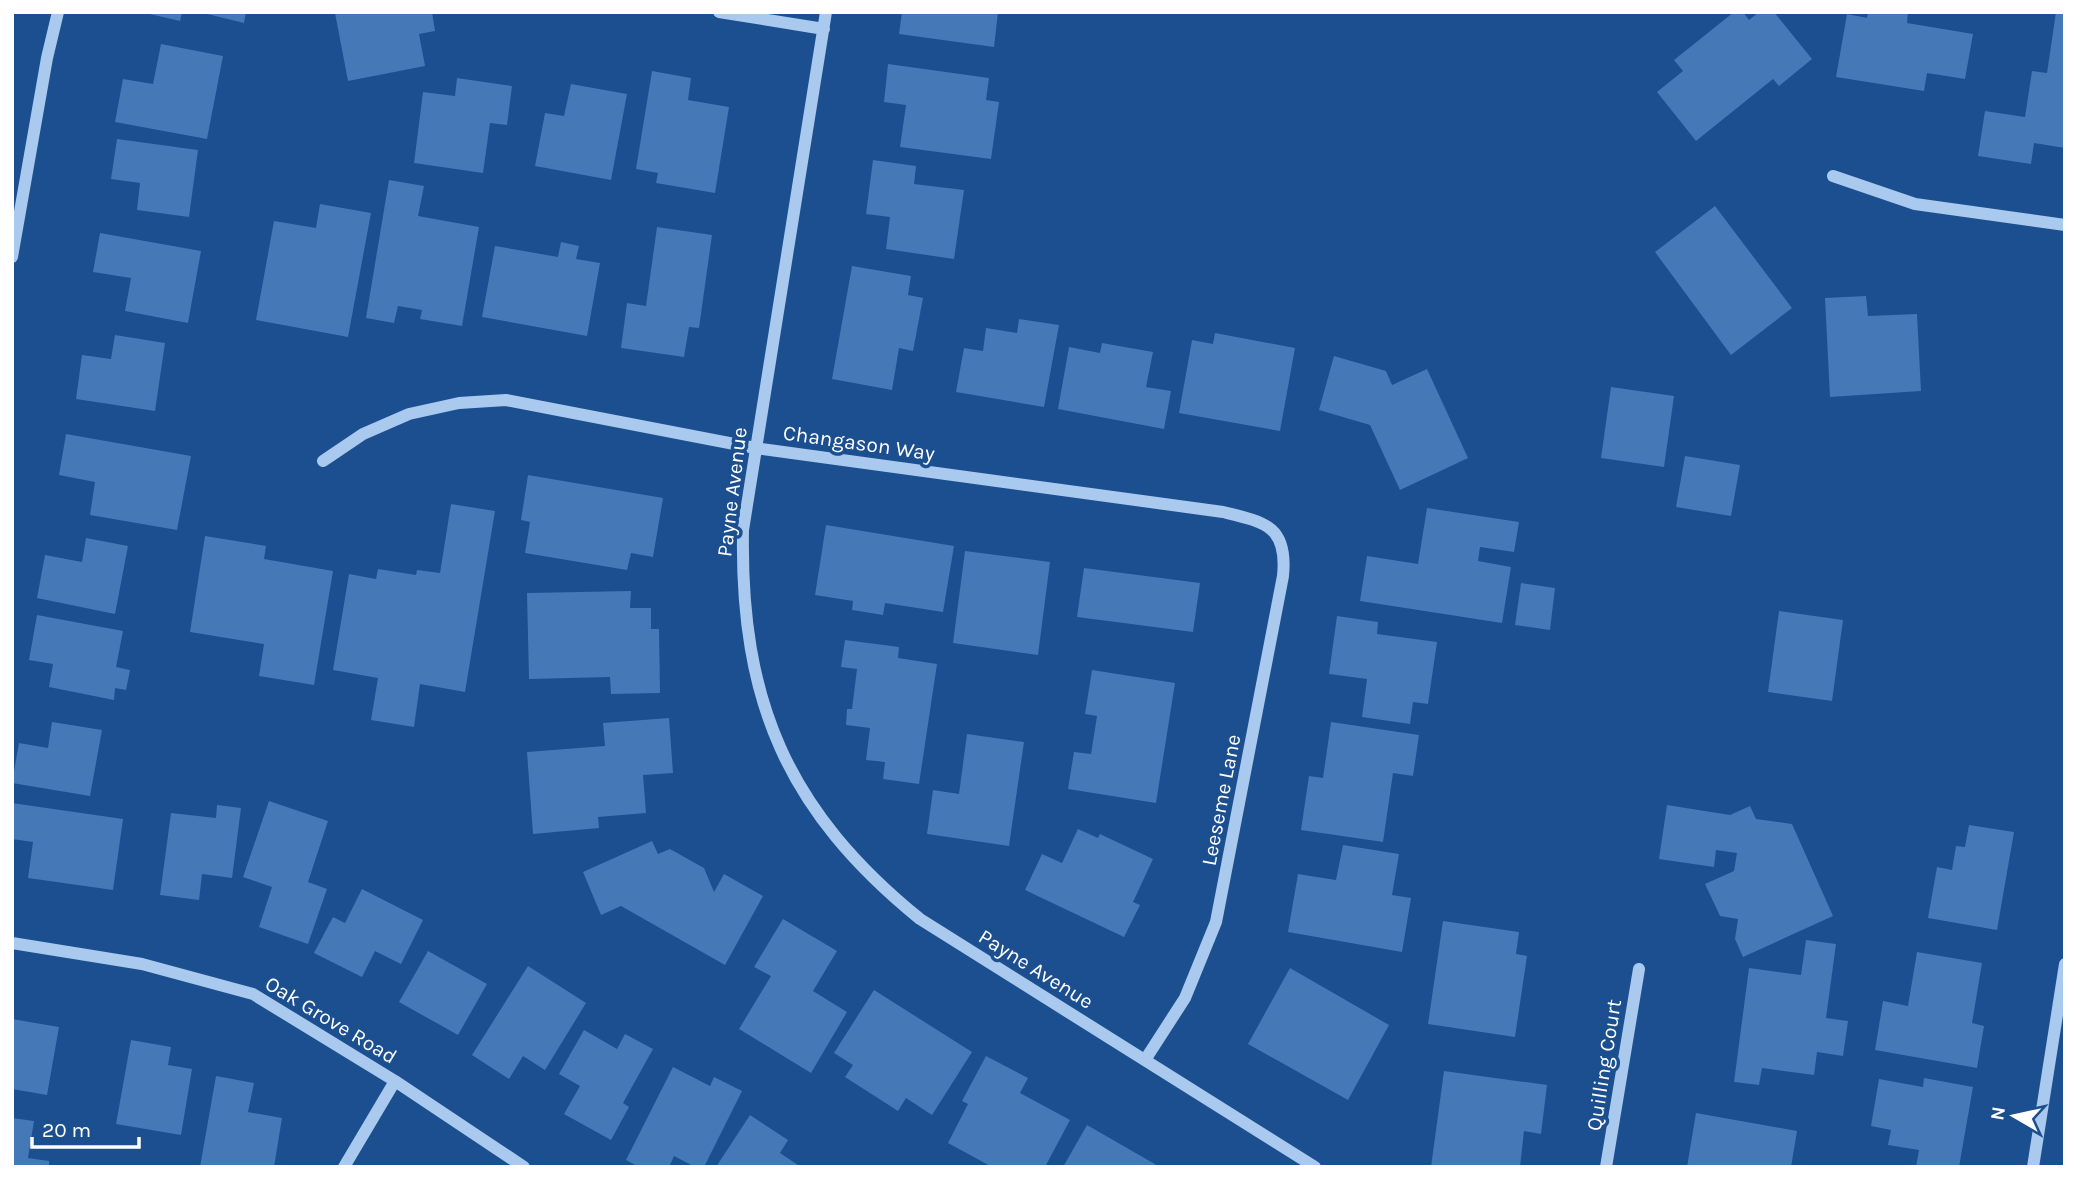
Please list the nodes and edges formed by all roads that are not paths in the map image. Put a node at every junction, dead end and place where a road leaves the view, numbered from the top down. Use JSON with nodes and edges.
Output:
{"nodes":[{"id":1,"x":58,"y":12,"type":"edge"},
{"id":2,"x":719,"y":12,"type":"edge"},
{"id":3,"x":827,"y":12,"type":"edge"},
{"id":4,"x":824,"y":29,"type":"junction"},
{"id":5,"x":1833,"y":176,"type":"dead end"},
{"id":6,"x":2065,"y":225,"type":"edge"},
{"id":7,"x":12,"y":257,"type":"edge"},
{"id":8,"x":755,"y":448,"type":"junction"},
{"id":9,"x":323,"y":461,"type":"dead end"},
{"id":10,"x":1274,"y":532,"type":"joint"},
{"id":11,"x":12,"y":943,"type":"edge"},
{"id":12,"x":2065,"y":964,"type":"edge"},
{"id":13,"x":1639,"y":969,"type":"dead end"},
{"id":14,"x":2062,"y":1008,"type":"edge"},
{"id":15,"x":1145,"y":1060,"type":"junction"},
{"id":16,"x":395,"y":1081,"type":"junction"},
{"id":17,"x":344,"y":1167,"type":"edge"},
{"id":18,"x":524,"y":1167,"type":"edge"},
{"id":19,"x":1315,"y":1167,"type":"edge"},
{"id":20,"x":1605,"y":1167,"type":"edge"},
{"id":21,"x":2033,"y":1167,"type":"edge"}],
"edges":[{"from":1,"to":7,"type":"street"},
{"from":2,"to":4,"type":"street"},
{"from":3,"to":4,"type":"street","name":"Payne Avenue"},
{"from":4,"to":8,"type":"street","name":"Payne Avenue"},
{"from":5,"to":6,"type":"street"},
{"from":8,"to":9,"type":"street","name":"Changason Way"},
{"from":8,"to":10,"type":"street","name":"Changason Way"},
{"from":8,"to":15,"type":"street","name":"Payne Avenue"},
{"from":10,"to":15,"type":"street","name":"Leeseme Lane"},
{"from":11,"to":16,"type":"street","name":"Oak Grove Road"},
{"from":12,"to":14,"type":"street"},
{"from":13,"to":20,"type":"street","name":"Quilling Court"},
{"from":14,"to":21,"type":"street"},
{"from":15,"to":19,"type":"street","name":"Payne Avenue"},
{"from":16,"to":17,"type":"street"},
{"from":16,"to":18,"type":"street","name":"Oak Grove Road"}]}
